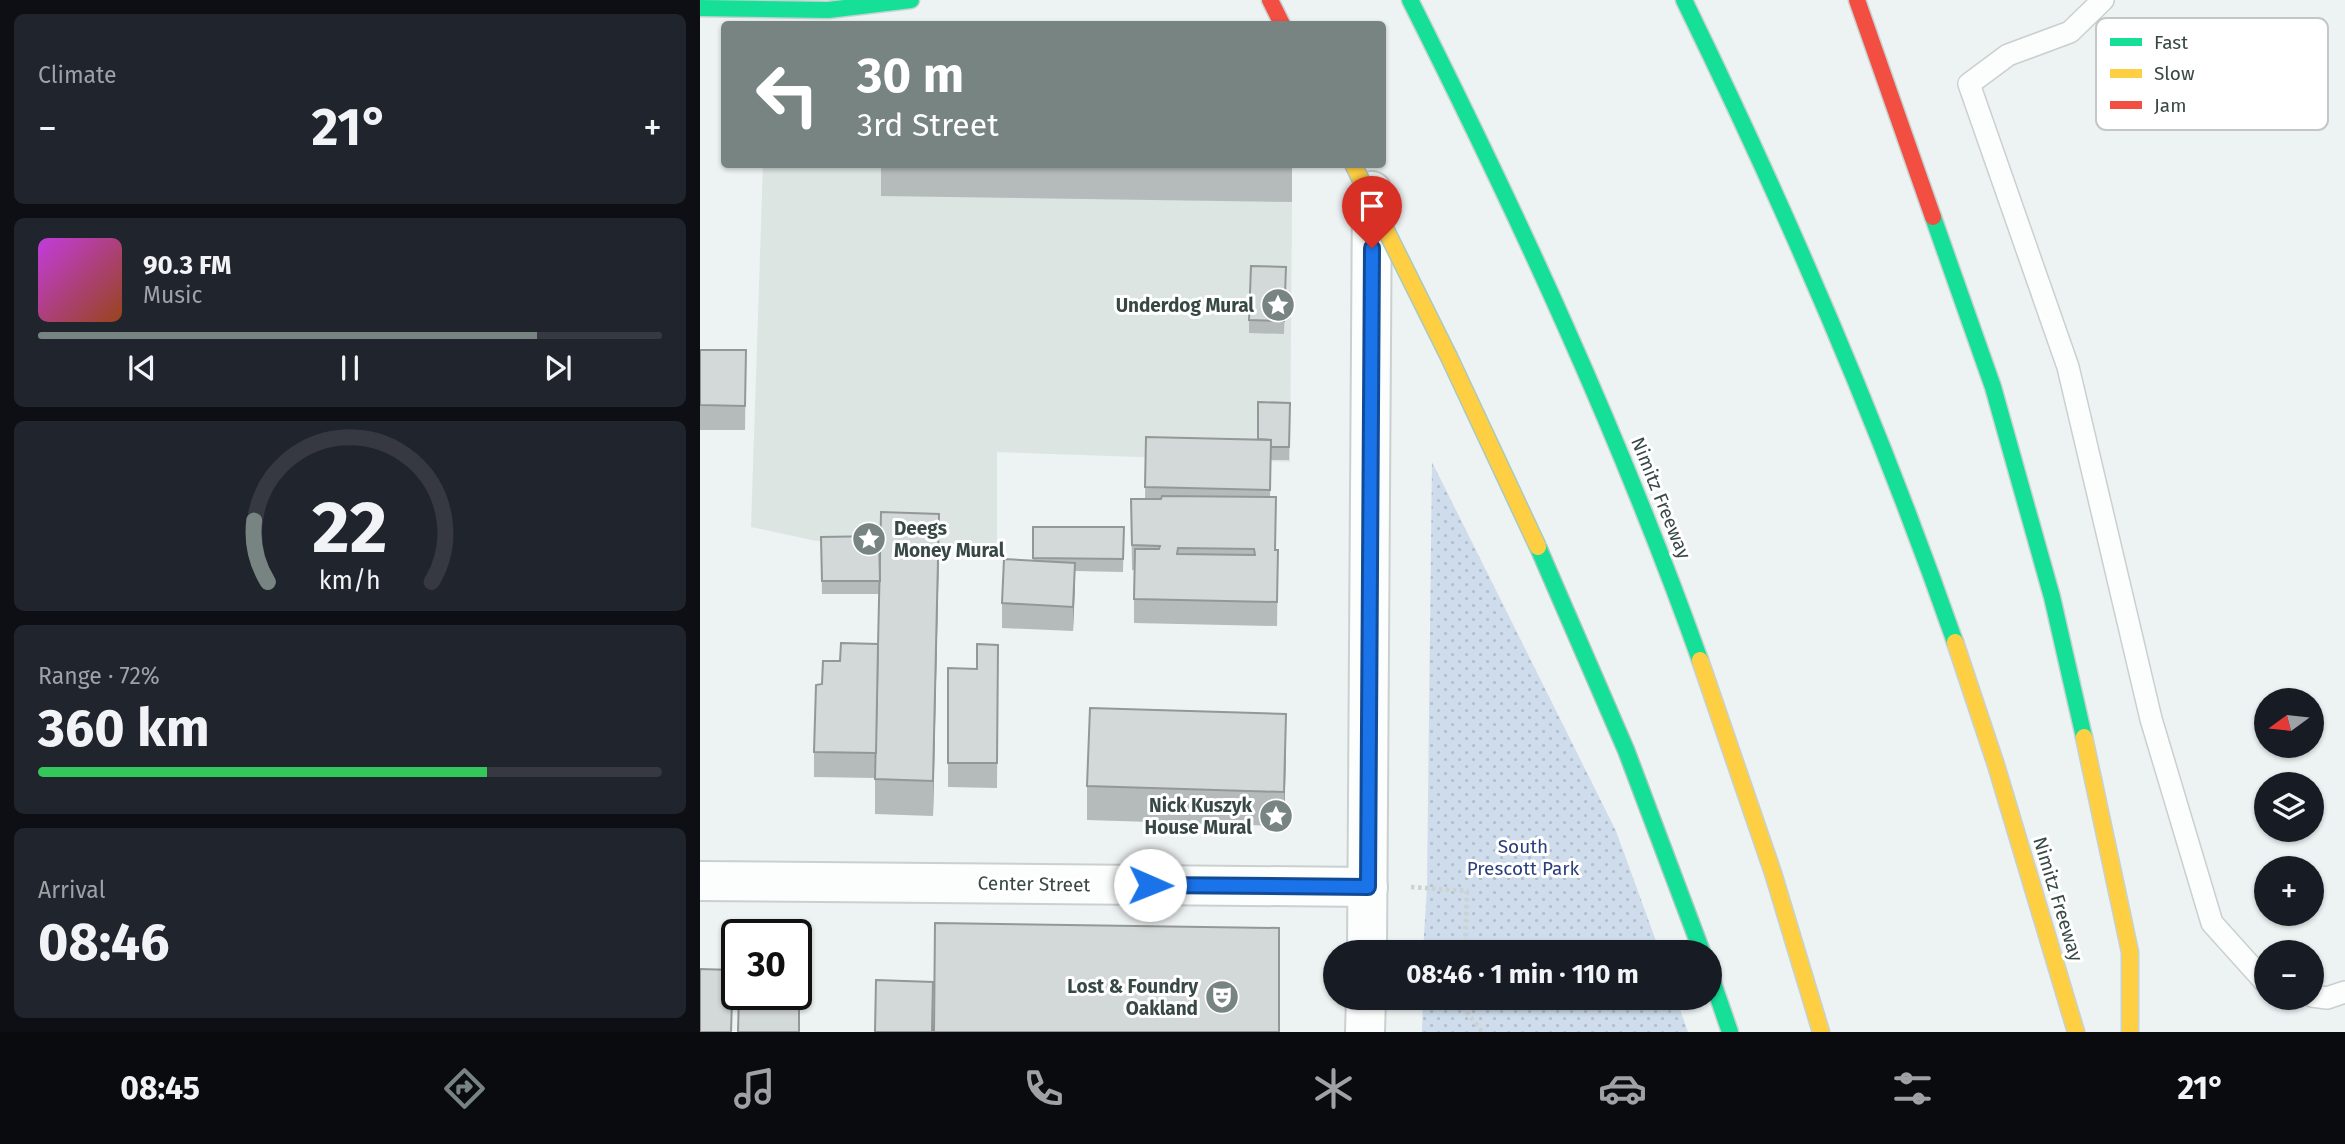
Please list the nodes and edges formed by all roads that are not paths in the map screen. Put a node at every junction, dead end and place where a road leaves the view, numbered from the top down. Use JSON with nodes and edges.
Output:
{"nodes":[{"id":1,"x":911,"y":0,"type":"edge"},
{"id":2,"x":1270,"y":0,"type":"edge"},
{"id":3,"x":1410,"y":0,"type":"edge"},
{"id":4,"x":1684,"y":0,"type":"edge"},
{"id":5,"x":1857,"y":0,"type":"edge"},
{"id":6,"x":2103,"y":0,"type":"edge"},
{"id":7,"x":700,"y":8,"type":"edge"},
{"id":8,"x":1280,"y":21,"type":"edge"},
{"id":9,"x":1355,"y":168,"type":"edge"},
{"id":10,"x":1372,"y":168,"type":"edge"},
{"id":11,"x":700,"y":881,"type":"edge"},
{"id":12,"x":1368,"y":887,"type":"junction"},
{"id":13,"x":1367,"y":940,"type":"edge"},
{"id":14,"x":1697,"y":940,"type":"edge"},
{"id":15,"x":2254,"y":970,"type":"edge"},
{"id":16,"x":2345,"y":992,"type":"edge"},
{"id":17,"x":2324,"y":998,"type":"edge"},
{"id":18,"x":1722,"y":1009,"type":"edge"},
{"id":19,"x":1366,"y":1010,"type":"edge"},
{"id":20,"x":1365,"y":1032,"type":"edge"},
{"id":21,"x":1730,"y":1032,"type":"edge"},
{"id":22,"x":1821,"y":1032,"type":"edge"},
{"id":23,"x":2076,"y":1032,"type":"edge"},
{"id":24,"x":2130,"y":1032,"type":"edge"}],
"edges":[{"from":1,"to":7,"type":"main road"},
{"from":2,"to":8,"type":"main road"},
{"from":3,"to":22,"type":"main road","name":"Nimitz Freeway"},
{"from":4,"to":23,"type":"main road","name":"Nimitz Freeway"},
{"from":5,"to":24,"type":"main road"},
{"from":6,"to":15,"type":"lane"},
{"from":9,"to":14,"type":"main road","bridge":true},
{"from":10,"to":12,"type":"street"},
{"from":11,"to":12,"type":"street","name":"Center Street"},
{"from":12,"to":13,"type":"street"},
{"from":16,"to":17,"type":"lane"},
{"from":18,"to":21,"type":"main road"},
{"from":19,"to":20,"type":"street"}]}
